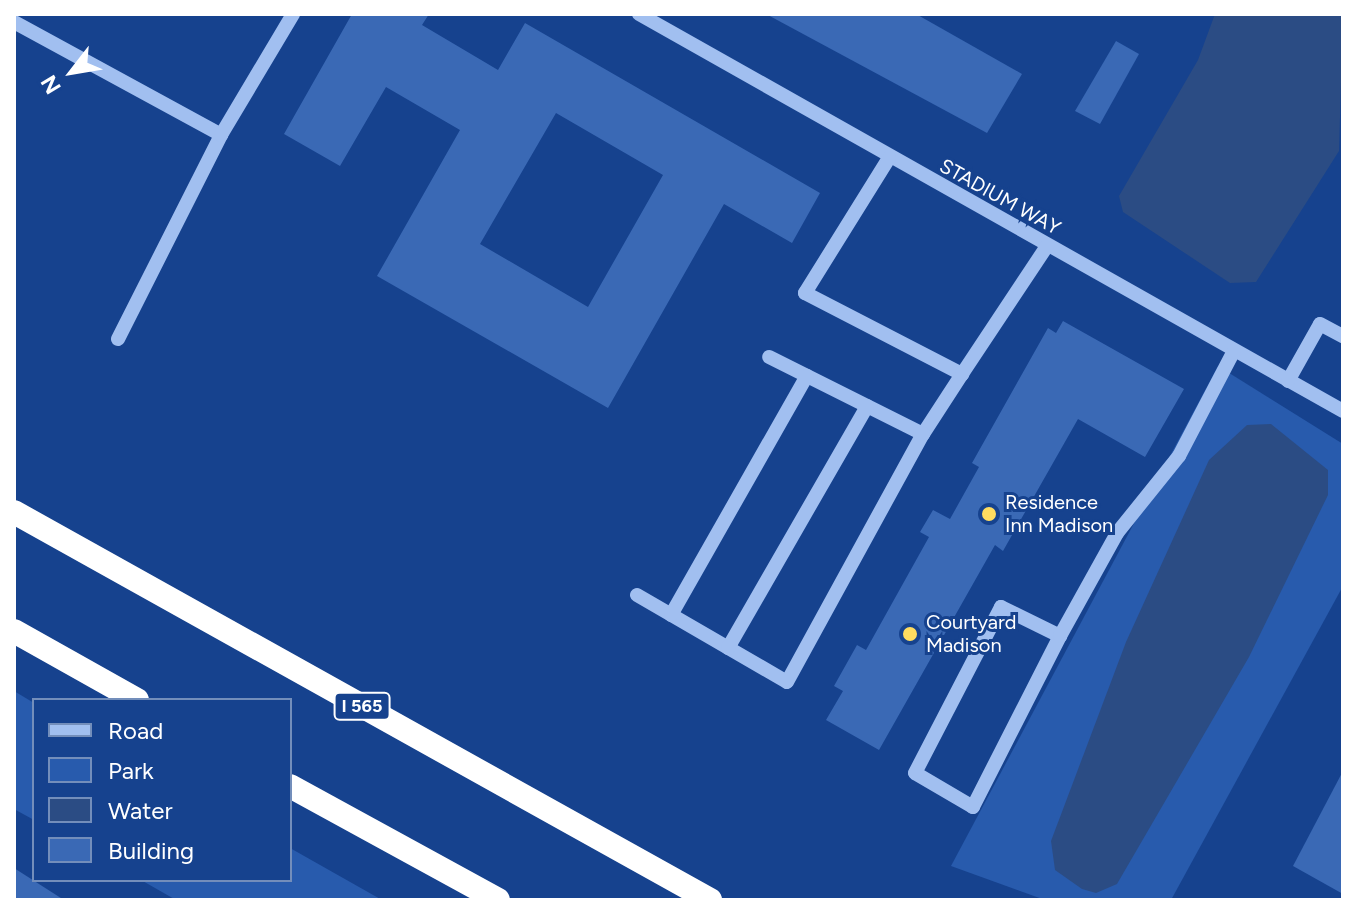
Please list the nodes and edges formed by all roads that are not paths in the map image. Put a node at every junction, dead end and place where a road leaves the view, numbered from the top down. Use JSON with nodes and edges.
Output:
{"nodes":[{"id":1,"x":293,"y":14,"type":"edge"},
{"id":2,"x":639,"y":14,"type":"edge"},
{"id":3,"x":14,"y":22,"type":"edge"},
{"id":4,"x":221,"y":135,"type":"junction"},
{"id":5,"x":889,"y":158,"type":"junction"},
{"id":6,"x":1047,"y":246,"type":"junction"},
{"id":7,"x":1343,"y":336,"type":"edge"},
{"id":8,"x":118,"y":339,"type":"dead end"},
{"id":9,"x":1234,"y":351,"type":"junction"},
{"id":10,"x":769,"y":357,"type":"dead end"},
{"id":11,"x":962,"y":374,"type":"junction"},
{"id":12,"x":807,"y":376,"type":"junction"},
{"id":13,"x":1288,"y":381,"type":"junction"},
{"id":14,"x":867,"y":406,"type":"junction"},
{"id":15,"x":1343,"y":411,"type":"edge"},
{"id":16,"x":923,"y":434,"type":"junction"},
{"id":17,"x":14,"y":512,"type":"edge"},
{"id":18,"x":637,"y":595,"type":"dead end"},
{"id":19,"x":671,"y":615,"type":"junction"},
{"id":20,"x":14,"y":631,"type":"edge"},
{"id":21,"x":1060,"y":636,"type":"junction"},
{"id":22,"x":728,"y":648,"type":"junction"},
{"id":23,"x":133,"y":698,"type":"edge"},
{"id":24,"x":292,"y":787,"type":"edge"},
{"id":25,"x":498,"y":900,"type":"edge"},
{"id":26,"x":710,"y":900,"type":"edge"}],
"edges":[{"from":1,"to":4,"type":"street"},
{"from":2,"to":5,"type":"street","name":"STADIUM WAY"},
{"from":3,"to":4,"type":"street"},
{"from":4,"to":8,"type":"street"},
{"from":5,"to":6,"type":"street","name":"STADIUM WAY"},
{"from":5,"to":11,"type":"street"},
{"from":6,"to":9,"type":"street","name":"STADIUM WAY"},
{"from":6,"to":11,"type":"street"},
{"from":7,"to":13,"type":"street"},
{"from":9,"to":13,"type":"street","name":"STADIUM WAY"},
{"from":9,"to":21,"type":"street"},
{"from":10,"to":12,"type":"street"},
{"from":11,"to":16,"type":"street"},
{"from":12,"to":14,"type":"street"},
{"from":12,"to":19,"type":"street"},
{"from":13,"to":15,"type":"street","name":"STADIUM WAY"},
{"from":14,"to":16,"type":"street"},
{"from":14,"to":22,"type":"street"},
{"from":16,"to":22,"type":"street"},
{"from":17,"to":26,"type":"highway","number":"I 565"},
{"from":18,"to":19,"type":"street"},
{"from":19,"to":22,"type":"street"},
{"from":20,"to":23,"type":"highway"},
{"from":21,"to":21,"type":"street"},
{"from":24,"to":25,"type":"highway"}]}
